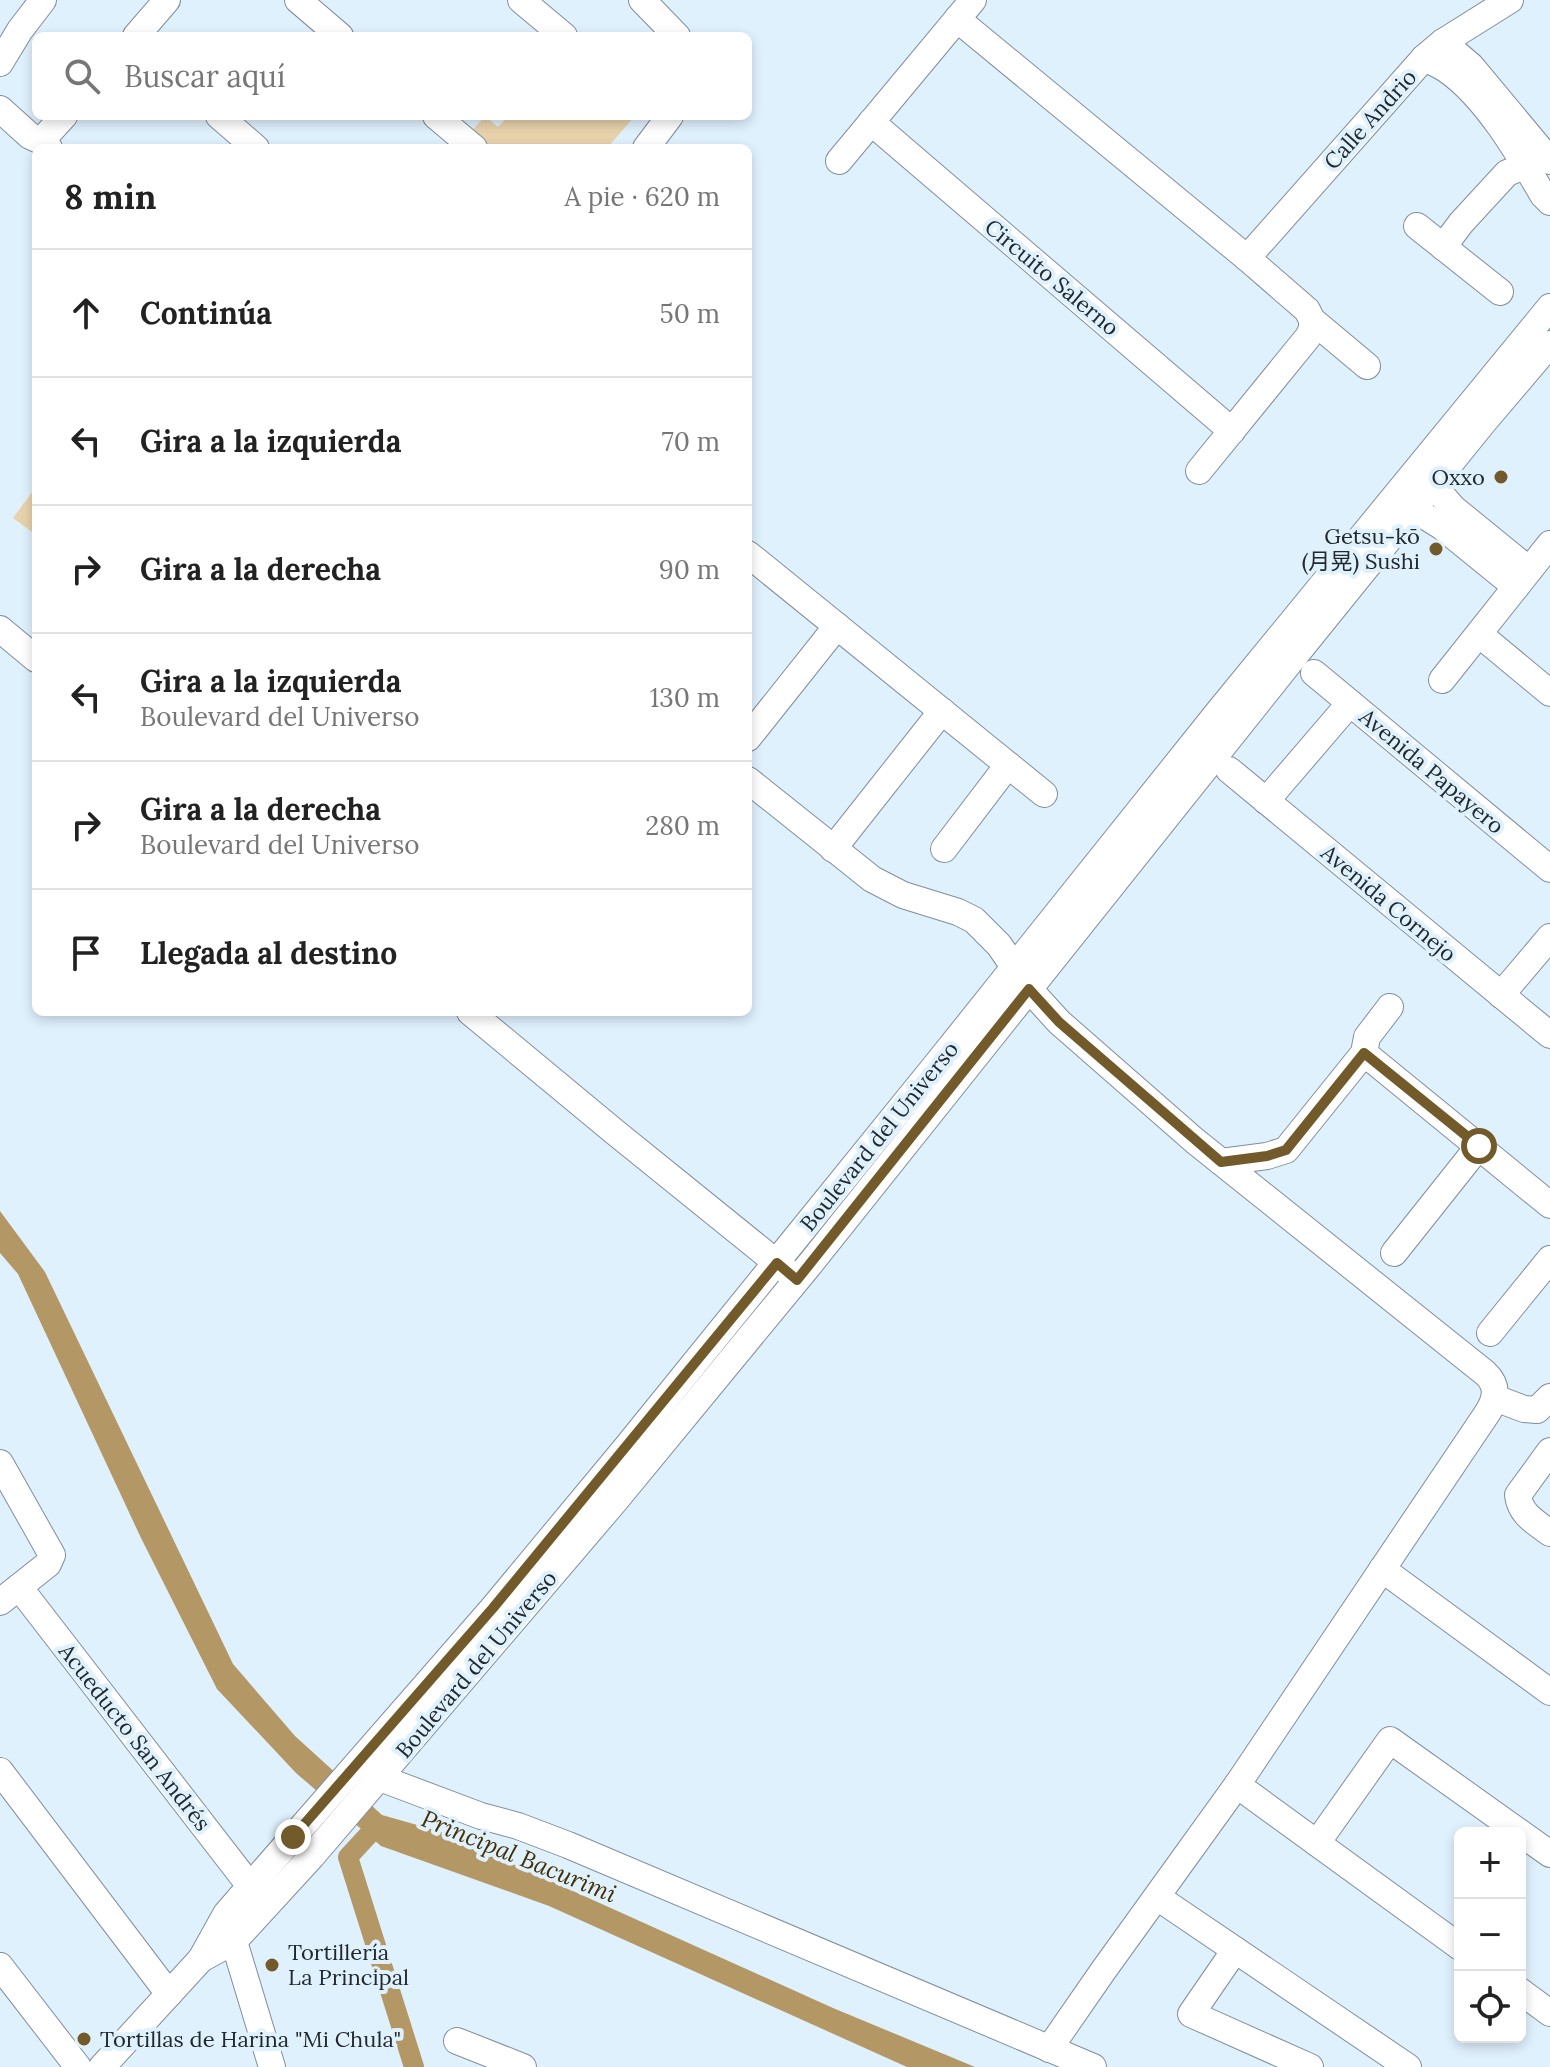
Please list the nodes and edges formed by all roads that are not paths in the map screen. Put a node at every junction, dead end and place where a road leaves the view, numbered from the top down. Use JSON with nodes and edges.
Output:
{"nodes":[{"id":1,"x":43,"y":0,"type":"edge"},
{"id":2,"x":167,"y":0,"type":"edge"},
{"id":3,"x":298,"y":0,"type":"edge"},
{"id":4,"x":521,"y":0,"type":"edge"},
{"id":5,"x":642,"y":0,"type":"edge"},
{"id":6,"x":1510,"y":0,"type":"edge"},
{"id":7,"x":965,"y":10,"type":"edge"},
{"id":8,"x":139,"y":32,"type":"edge"},
{"id":9,"x":335,"y":32,"type":"edge"},
{"id":10,"x":553,"y":32,"type":"edge"},
{"id":11,"x":673,"y":32,"type":"edge"},
{"id":12,"x":1434,"y":50,"type":"junction"},
{"id":13,"x":0,"y":63,"type":"edge"},
{"id":14,"x":0,"y":109,"type":"edge"},
{"id":15,"x":61,"y":120,"type":"edge"},
{"id":16,"x":224,"y":120,"type":"edge"},
{"id":17,"x":441,"y":120,"type":"edge"},
{"id":18,"x":667,"y":120,"type":"edge"},
{"id":19,"x":871,"y":122,"type":"junction"},
{"id":20,"x":464,"y":137,"type":"edge"},
{"id":21,"x":43,"y":144,"type":"edge"},
{"id":22,"x":46,"y":144,"type":"edge"},
{"id":23,"x":251,"y":144,"type":"edge"},
{"id":24,"x":649,"y":144,"type":"edge"},
{"id":25,"x":1543,"y":160,"type":"edge"},
{"id":26,"x":839,"y":161,"type":"dead end"},
{"id":27,"x":1550,"y":202,"type":"edge"},
{"id":28,"x":1417,"y":226,"type":"dead end"},
{"id":29,"x":1443,"y":247,"type":"junction"},
{"id":30,"x":1247,"y":258,"type":"junction"},
{"id":31,"x":1500,"y":292,"type":"dead end"},
{"id":32,"x":1550,"y":307,"type":"edge"},
{"id":33,"x":1312,"y":320,"type":"junction"},
{"id":34,"x":1550,"y":344,"type":"edge"},
{"id":35,"x":1367,"y":366,"type":"dead end"},
{"id":36,"x":1232,"y":431,"type":"junction"},
{"id":37,"x":1199,"y":471,"type":"dead end"},
{"id":38,"x":1433,"y":485,"type":"junction"},
{"id":39,"x":1413,"y":509,"type":"junction"},
{"id":40,"x":1464,"y":531,"type":"junction"},
{"id":41,"x":1550,"y":544,"type":"edge"},
{"id":42,"x":752,"y":557,"type":"edge"},
{"id":43,"x":1523,"y":579,"type":"junction"},
{"id":44,"x":837,"y":626,"type":"junction"},
{"id":45,"x":0,"y":629,"type":"edge"},
{"id":46,"x":1479,"y":634,"type":"junction"},
{"id":47,"x":32,"y":656,"type":"edge"},
{"id":48,"x":1314,"y":673,"type":"dead end"},
{"id":49,"x":1442,"y":680,"type":"dead end"},
{"id":50,"x":1550,"y":693,"type":"edge"},
{"id":51,"x":1350,"y":703,"type":"junction"},
{"id":52,"x":942,"y":711,"type":"junction"},
{"id":53,"x":752,"y":733,"type":"edge"},
{"id":54,"x":1008,"y":765,"type":"junction"},
{"id":55,"x":1229,"y":770,"type":"dead end"},
{"id":56,"x":752,"y":783,"type":"edge"},
{"id":57,"x":1044,"y":794,"type":"dead end"},
{"id":58,"x":1266,"y":801,"type":"junction"},
{"id":59,"x":833,"y":849,"type":"junction"},
{"id":60,"x":944,"y":849,"type":"dead end"},
{"id":61,"x":1550,"y":869,"type":"edge"},
{"id":62,"x":1550,"y":937,"type":"edge"},
{"id":63,"x":1014,"y":966,"type":"junction"},
{"id":64,"x":1029,"y":989,"type":"junction"},
{"id":65,"x":1501,"y":995,"type":"junction"},
{"id":66,"x":1390,"y":1007,"type":"dead end"},
{"id":67,"x":475,"y":1016,"type":"edge"},
{"id":68,"x":1550,"y":1035,"type":"edge"},
{"id":69,"x":1364,"y":1053,"type":"junction"},
{"id":70,"x":1479,"y":1146,"type":"junction"},
{"id":71,"x":1221,"y":1162,"type":"junction"},
{"id":72,"x":1550,"y":1205,"type":"edge"},
{"id":73,"x":1394,"y":1253,"type":"dead end"},
{"id":74,"x":1550,"y":1259,"type":"edge"},
{"id":75,"x":777,"y":1263,"type":"junction"},
{"id":76,"x":797,"y":1280,"type":"junction"},
{"id":77,"x":1490,"y":1333,"type":"dead end"},
{"id":78,"x":1550,"y":1397,"type":"edge"},
{"id":79,"x":1495,"y":1398,"type":"junction"},
{"id":80,"x":1550,"y":1451,"type":"edge"},
{"id":81,"x":0,"y":1463,"type":"edge"},
{"id":82,"x":1550,"y":1533,"type":"edge"},
{"id":83,"x":1382,"y":1569,"type":"junction"},
{"id":84,"x":10,"y":1595,"type":"edge"},
{"id":85,"x":1550,"y":1691,"type":"edge"},
{"id":86,"x":0,"y":1771,"type":"edge"},
{"id":87,"x":1237,"y":1785,"type":"junction"},
{"id":88,"x":372,"y":1786,"type":"junction"},
{"id":89,"x":300,"y":1829,"type":"junction"},
{"id":90,"x":1317,"y":1843,"type":"junction"},
{"id":91,"x":321,"y":1846,"type":"junction"},
{"id":92,"x":1550,"y":1854,"type":"edge"},
{"id":93,"x":250,"y":1886,"type":"junction"},
{"id":94,"x":1157,"y":1897,"type":"junction"},
{"id":95,"x":226,"y":1914,"type":"junction"},
{"id":96,"x":234,"y":1941,"type":"junction"},
{"id":97,"x":1454,"y":1943,"type":"edge"},
{"id":98,"x":1235,"y":1950,"type":"junction"},
{"id":99,"x":201,"y":1959,"type":"junction"},
{"id":100,"x":2,"y":1974,"type":"edge"},
{"id":101,"x":169,"y":1994,"type":"junction"},
{"id":102,"x":1526,"y":1995,"type":"edge"},
{"id":103,"x":1550,"y":2013,"type":"edge"},
{"id":104,"x":457,"y":2041,"type":"dead end"},
{"id":105,"x":1049,"y":2049,"type":"junction"},
{"id":106,"x":78,"y":2067,"type":"edge"},
{"id":107,"x":102,"y":2067,"type":"edge"},
{"id":108,"x":272,"y":2067,"type":"edge"},
{"id":109,"x":523,"y":2067,"type":"edge"},
{"id":110,"x":1093,"y":2067,"type":"edge"},
{"id":111,"x":1310,"y":2067,"type":"edge"},
{"id":112,"x":1408,"y":2067,"type":"edge"}],
"edges":[{"from":1,"to":13,"type":"street"},
{"from":2,"to":8,"type":"street"},
{"from":3,"to":9,"type":"street"},
{"from":4,"to":10,"type":"street"},
{"from":5,"to":11,"type":"street"},
{"from":6,"to":12,"type":"street","name":"Calle Andrio"},
{"from":7,"to":19,"type":"street"},
{"from":7,"to":30,"type":"street"},
{"from":12,"to":25,"type":"street"},
{"from":12,"to":30,"type":"street","name":"Calle Andrio"},
{"from":14,"to":21,"type":"street"},
{"from":15,"to":22,"type":"street"},
{"from":16,"to":23,"type":"street"},
{"from":17,"to":20,"type":"street"},
{"from":18,"to":24,"type":"street"},
{"from":19,"to":26,"type":"street"},
{"from":19,"to":36,"type":"street","name":"Circuito Salerno"},
{"from":25,"to":27,"type":"street"},
{"from":25,"to":29,"type":"street"},
{"from":28,"to":29,"type":"street"},
{"from":29,"to":31,"type":"street"},
{"from":30,"to":33,"type":"street"},
{"from":32,"to":63,"type":"street","name":"Boulevard del Universo"},
{"from":33,"to":35,"type":"street"},
{"from":33,"to":36,"type":"street"},
{"from":34,"to":38,"type":"street","name":"Boulevard del Universo"},
{"from":36,"to":37,"type":"street"},
{"from":38,"to":39,"type":"street","name":"Boulevard del Universo"},
{"from":38,"to":40,"type":"street"},
{"from":39,"to":40,"type":"street"},
{"from":39,"to":64,"type":"street","name":"Boulevard del Universo"},
{"from":40,"to":43,"type":"street"},
{"from":41,"to":43,"type":"street"},
{"from":42,"to":44,"type":"street"},
{"from":43,"to":46,"type":"street"},
{"from":44,"to":52,"type":"street"},
{"from":44,"to":53,"type":"street"},
{"from":45,"to":47,"type":"street"},
{"from":46,"to":49,"type":"street"},
{"from":46,"to":50,"type":"street"},
{"from":48,"to":51,"type":"street","name":"Avenida Papayero"},
{"from":51,"to":58,"type":"street"},
{"from":51,"to":61,"type":"street","name":"Avenida Papayero"},
{"from":52,"to":54,"type":"street"},
{"from":52,"to":59,"type":"street"},
{"from":54,"to":57,"type":"street"},
{"from":54,"to":60,"type":"street"},
{"from":55,"to":58,"type":"street","name":"Avenida Cornejo"},
{"from":56,"to":59,"type":"street"},
{"from":58,"to":65,"type":"street","name":"Avenida Cornejo"},
{"from":59,"to":63,"type":"street"},
{"from":62,"to":65,"type":"street"},
{"from":63,"to":64,"type":"street"},
{"from":63,"to":75,"type":"street","name":"Boulevard del Universo"},
{"from":64,"to":71,"type":"street"},
{"from":64,"to":76,"type":"street","name":"Boulevard del Universo"},
{"from":65,"to":68,"type":"street","name":"Avenida Cornejo"},
{"from":66,"to":69,"type":"street"},
{"from":67,"to":75,"type":"street"},
{"from":69,"to":70,"type":"street"},
{"from":69,"to":71,"type":"street"},
{"from":70,"to":72,"type":"street"},
{"from":70,"to":73,"type":"street"},
{"from":71,"to":79,"type":"street"},
{"from":74,"to":77,"type":"street"},
{"from":75,"to":76,"type":"street"},
{"from":75,"to":89,"type":"street","name":"Boulevard del Universo"},
{"from":76,"to":88,"type":"street","name":"Boulevard del Universo"},
{"from":78,"to":79,"type":"street"},
{"from":79,"to":83,"type":"street"},
{"from":80,"to":82,"type":"street"},
{"from":81,"to":84,"type":"street"},
{"from":83,"to":85,"type":"street"},
{"from":83,"to":87,"type":"street"},
{"from":84,"to":93,"type":"street","name":"Acueducto San Andrés"},
{"from":86,"to":101,"type":"street"},
{"from":87,"to":90,"type":"street"},
{"from":87,"to":94,"type":"street"},
{"from":88,"to":91,"type":"street","name":"Boulevard del Universo"},
{"from":88,"to":105,"type":"street"},
{"from":89,"to":91,"type":"street"},
{"from":89,"to":93,"type":"street","name":"Boulevard del Universo"},
{"from":90,"to":92,"type":"street"},
{"from":90,"to":97,"type":"street"},
{"from":91,"to":96,"type":"street","name":"Boulevard del Universo"},
{"from":93,"to":95,"type":"street","name":"Boulevard del Universo"},
{"from":94,"to":98,"type":"street"},
{"from":94,"to":105,"type":"street"},
{"from":95,"to":96,"type":"street"},
{"from":95,"to":99,"type":"street","name":"Boulevard del Universo"},
{"from":96,"to":99,"type":"street","name":"Boulevard del Universo"},
{"from":96,"to":108,"type":"street"},
{"from":98,"to":111,"type":"street"},
{"from":98,"to":112,"type":"street"},
{"from":99,"to":101,"type":"street","name":"Boulevard del Universo"},
{"from":100,"to":106,"type":"street"},
{"from":101,"to":107,"type":"street","name":"Boulevard del Universo"},
{"from":102,"to":103,"type":"street"},
{"from":104,"to":109,"type":"street"},
{"from":105,"to":110,"type":"street"}]}
